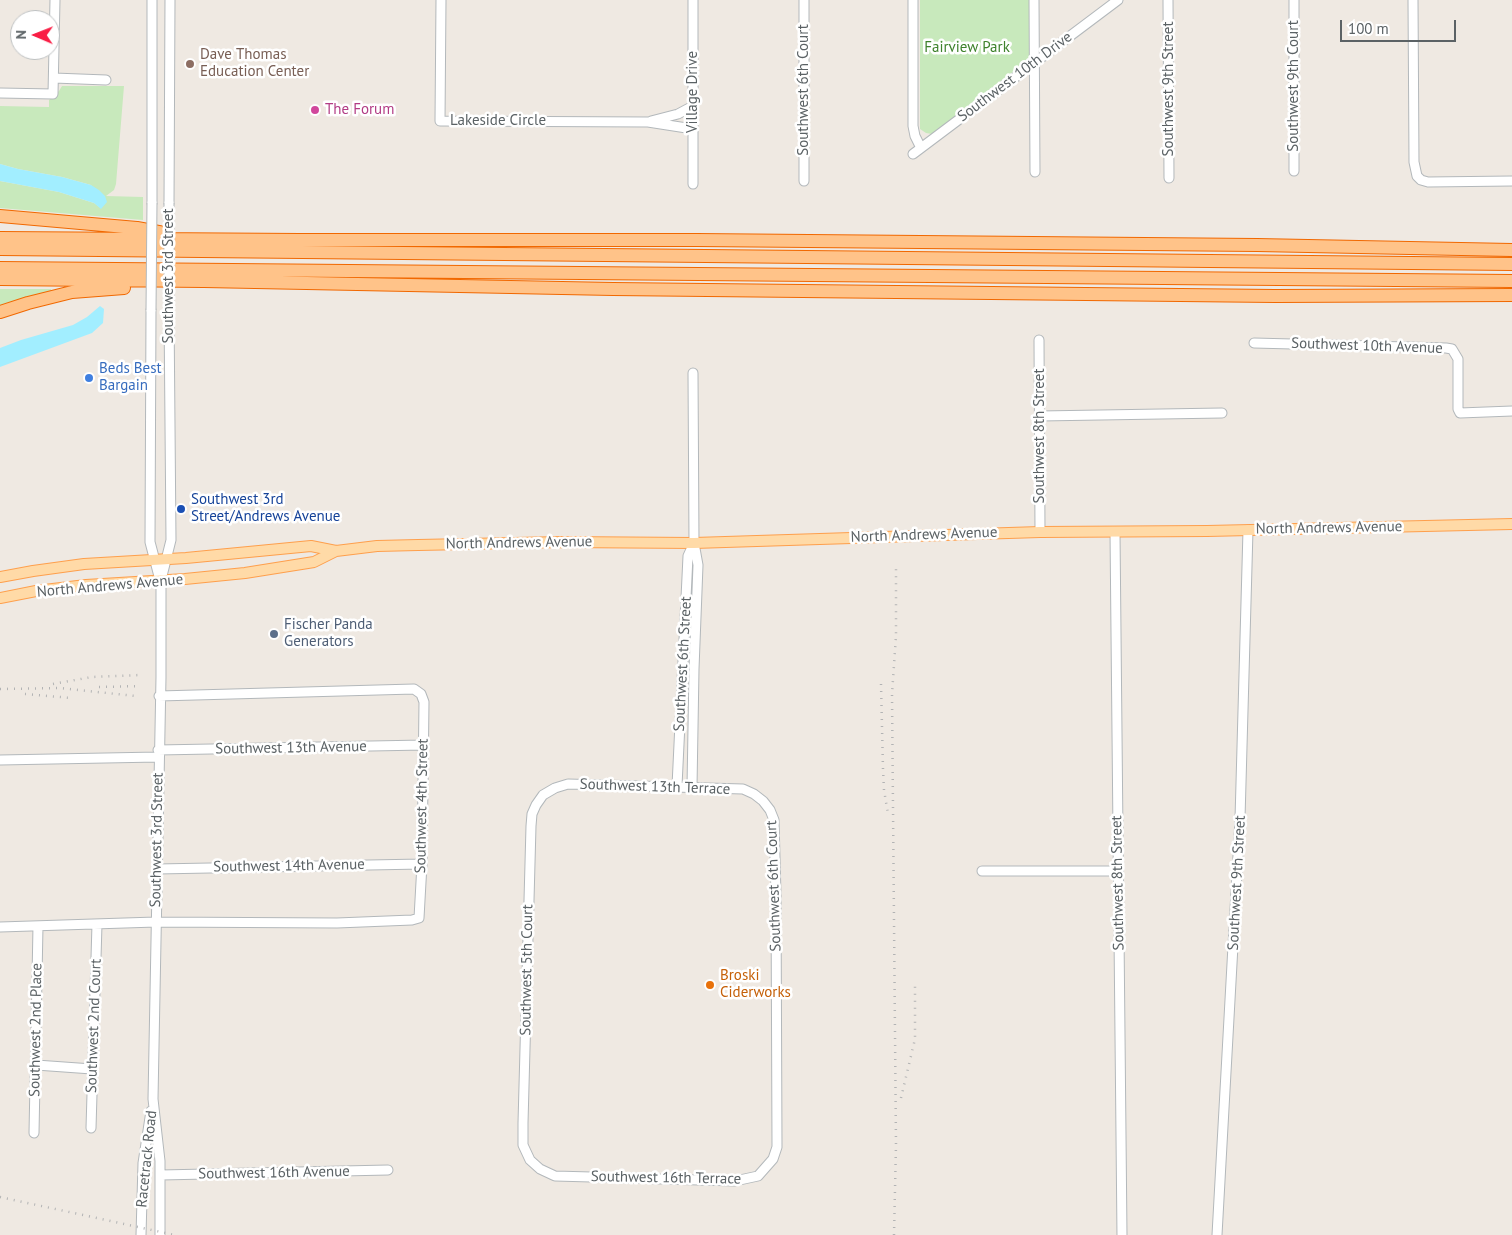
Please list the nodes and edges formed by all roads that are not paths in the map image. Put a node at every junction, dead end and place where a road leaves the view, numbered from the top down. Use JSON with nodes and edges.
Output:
{"nodes":[{"id":1,"x":55,"y":0,"type":"edge"},
{"id":2,"x":152,"y":0,"type":"edge"},
{"id":3,"x":170,"y":0,"type":"edge"},
{"id":4,"x":441,"y":0,"type":"edge"},
{"id":5,"x":693,"y":0,"type":"edge"},
{"id":6,"x":804,"y":0,"type":"edge"},
{"id":7,"x":913,"y":0,"type":"edge"},
{"id":8,"x":1034,"y":0,"type":"edge"},
{"id":9,"x":1118,"y":0,"type":"edge"},
{"id":10,"x":1168,"y":0,"type":"edge"},
{"id":11,"x":1294,"y":0,"type":"edge"},
{"id":12,"x":1413,"y":0,"type":"edge"},
{"id":13,"x":1034,"y":63,"type":"junction"},
{"id":14,"x":54,"y":78,"type":"junction"},
{"id":15,"x":106,"y":80,"type":"dead end"},
{"id":16,"x":0,"y":93,"type":"edge"},
{"id":17,"x":693,"y":106,"type":"junction"},
{"id":18,"x":648,"y":122,"type":"junction"},
{"id":19,"x":693,"y":129,"type":"junction"},
{"id":20,"x":921,"y":148,"type":"junction"},
{"id":21,"x":912,"y":154,"type":"dead end"},
{"id":22,"x":1294,"y":171,"type":"dead end"},
{"id":23,"x":1035,"y":172,"type":"dead end"},
{"id":24,"x":1169,"y":178,"type":"dead end"},
{"id":25,"x":804,"y":181,"type":"dead end"},
{"id":26,"x":1512,"y":181,"type":"edge"},
{"id":27,"x":692,"y":184,"type":"dead end"},
{"id":28,"x":0,"y":216,"type":"edge"},
{"id":29,"x":0,"y":238,"type":"edge"},
{"id":30,"x":196,"y":239,"type":"junction"},
{"id":31,"x":1101,"y":244,"type":"junction"},
{"id":32,"x":0,"y":249,"type":"edge"},
{"id":33,"x":1512,"y":250,"type":"edge"},
{"id":34,"x":996,"y":259,"type":"junction"},
{"id":35,"x":1512,"y":264,"type":"edge"},
{"id":36,"x":0,"y":268,"type":"edge"},
{"id":37,"x":706,"y":273,"type":"junction"},
{"id":38,"x":0,"y":279,"type":"edge"},
{"id":39,"x":204,"y":281,"type":"junction"},
{"id":40,"x":1512,"y":281,"type":"edge"},
{"id":41,"x":827,"y":291,"type":"junction"},
{"id":42,"x":1512,"y":295,"type":"edge"},
{"id":43,"x":0,"y":312,"type":"edge"},
{"id":44,"x":1039,"y":340,"type":"dead end"},
{"id":45,"x":1254,"y":343,"type":"dead end"},
{"id":46,"x":693,"y":374,"type":"dead end"},
{"id":47,"x":1512,"y":411,"type":"edge"},
{"id":48,"x":1222,"y":413,"type":"dead end"},
{"id":49,"x":1040,"y":416,"type":"junction"},
{"id":50,"x":1512,"y":524,"type":"edge"},
{"id":51,"x":1248,"y":530,"type":"junction"},
{"id":52,"x":1040,"y":532,"type":"junction"},
{"id":53,"x":1115,"y":532,"type":"junction"},
{"id":54,"x":694,"y":542,"type":"junction"},
{"id":55,"x":336,"y":551,"type":"junction"},
{"id":56,"x":166,"y":559,"type":"junction"},
{"id":57,"x":155,"y":560,"type":"junction"},
{"id":58,"x":0,"y":577,"type":"edge"},
{"id":59,"x":160,"y":580,"type":"junction"},
{"id":60,"x":0,"y":598,"type":"edge"},
{"id":61,"x":159,"y":696,"type":"junction"},
{"id":62,"x":424,"y":745,"type":"junction"},
{"id":63,"x":158,"y":754,"type":"junction"},
{"id":64,"x":0,"y":760,"type":"edge"},
{"id":65,"x":568,"y":784,"type":"joint"},
{"id":66,"x":677,"y":786,"type":"junction"},
{"id":67,"x":692,"y":786,"type":"junction"},
{"id":68,"x":743,"y":789,"type":"joint"},
{"id":69,"x":422,"y":864,"type":"junction"},
{"id":70,"x":157,"y":869,"type":"junction"},
{"id":71,"x":982,"y":871,"type":"dead end"},
{"id":72,"x":1117,"y":871,"type":"junction"},
{"id":73,"x":156,"y":922,"type":"junction"},
{"id":74,"x":97,"y":924,"type":"junction"},
{"id":75,"x":38,"y":926,"type":"junction"},
{"id":76,"x":0,"y":927,"type":"edge"},
{"id":77,"x":36,"y":1065,"type":"junction"},
{"id":78,"x":92,"y":1069,"type":"junction"},
{"id":79,"x":153,"y":1099,"type":"junction"},
{"id":80,"x":91,"y":1128,"type":"dead end"},
{"id":81,"x":34,"y":1133,"type":"dead end"},
{"id":82,"x":777,"y":1147,"type":"joint"},
{"id":83,"x":540,"y":1169,"type":"joint"},
{"id":84,"x":388,"y":1170,"type":"dead end"},
{"id":85,"x":161,"y":1175,"type":"junction"},
{"id":86,"x":141,"y":1235,"type":"edge"},
{"id":87,"x":160,"y":1235,"type":"edge"},
{"id":88,"x":1122,"y":1235,"type":"edge"},
{"id":89,"x":1217,"y":1235,"type":"edge"}],
"edges":[{"from":1,"to":14,"type":"street"},
{"from":2,"to":57,"type":"street","name":"Southwest 3rd Street","bridge":true},
{"from":3,"to":56,"type":"street","name":"Southwest 3rd Street","bridge":true},
{"from":4,"to":18,"type":"street","name":"Lakeside Circle"},
{"from":5,"to":17,"type":"street","name":"Village Drive"},
{"from":6,"to":25,"type":"street","name":"Southwest 6th Court"},
{"from":7,"to":20,"type":"street"},
{"from":8,"to":13,"type":"street"},
{"from":9,"to":13,"type":"street","name":"Southwest 10th Drive"},
{"from":10,"to":24,"type":"street","name":"Southwest 9th Street"},
{"from":11,"to":22,"type":"street","name":"Southwest 9th Court"},
{"from":12,"to":26,"type":"street"},
{"from":13,"to":20,"type":"street","name":"Southwest 10th Drive"},
{"from":13,"to":23,"type":"street"},
{"from":14,"to":15,"type":"street"},
{"from":14,"to":16,"type":"street"},
{"from":17,"to":18,"type":"street","name":"Lakeside Circle"},
{"from":17,"to":19,"type":"street","name":"Village Drive"},
{"from":18,"to":19,"type":"street","name":"Lakeside Circle"},
{"from":19,"to":27,"type":"street","name":"Village Drive"},
{"from":20,"to":21,"type":"street","name":"Southwest 10th Drive"},
{"from":28,"to":30,"type":"highway"},
{"from":29,"to":30,"type":"highway"},
{"from":30,"to":31,"type":"highway"},
{"from":31,"to":33,"type":"highway"},
{"from":31,"to":34,"type":"highway"},
{"from":32,"to":34,"type":"highway"},
{"from":34,"to":35,"type":"highway"},
{"from":36,"to":37,"type":"highway"},
{"from":37,"to":40,"type":"highway"},
{"from":37,"to":41,"type":"highway"},
{"from":38,"to":39,"type":"highway"},
{"from":39,"to":41,"type":"highway"},
{"from":39,"to":43,"type":"highway"},
{"from":41,"to":42,"type":"highway"},
{"from":44,"to":49,"type":"street","name":"Southwest 8th Street"},
{"from":45,"to":47,"type":"street","name":"Southwest 10th Avenue"},
{"from":46,"to":54,"type":"street","name":"Southwest 6th Street"},
{"from":48,"to":49,"type":"street"},
{"from":49,"to":52,"type":"street","name":"Southwest 8th Street"},
{"from":50,"to":51,"type":"main road","name":"North Andrews Avenue"},
{"from":51,"to":53,"type":"main road","name":"North Andrews Avenue"},
{"from":51,"to":89,"type":"street","name":"Southwest 9th Street"},
{"from":52,"to":53,"type":"main road","name":"North Andrews Avenue"},
{"from":52,"to":54,"type":"main road","name":"North Andrews Avenue"},
{"from":53,"to":72,"type":"street","name":"Southwest 8th Street"},
{"from":54,"to":55,"type":"main road","name":"North Andrews Avenue"},
{"from":54,"to":66,"type":"street","name":"Southwest 6th Street"},
{"from":54,"to":67,"type":"street","name":"Southwest 6th Street"},
{"from":55,"to":56,"type":"main road","name":"North Andrews Avenue"},
{"from":55,"to":59,"type":"main road","name":"North Andrews Avenue"},
{"from":56,"to":57,"type":"main road","name":"North Andrews Avenue"},
{"from":56,"to":59,"type":"street","name":"Southwest 3rd Street"},
{"from":57,"to":58,"type":"main road","name":"North Andrews Avenue"},
{"from":57,"to":59,"type":"street","name":"Southwest 3rd Street"},
{"from":59,"to":60,"type":"main road","name":"North Andrews Avenue"},
{"from":59,"to":61,"type":"street","name":"Southwest 3rd Street"},
{"from":61,"to":62,"type":"street","name":"Southwest 4th Street"},
{"from":61,"to":63,"type":"street","name":"Southwest 3rd Street"},
{"from":62,"to":63,"type":"street","name":"Southwest 13th Avenue"},
{"from":62,"to":69,"type":"street","name":"Southwest 4th Street"},
{"from":63,"to":64,"type":"street","name":"Southwest 13th Avenue"},
{"from":63,"to":70,"type":"street","name":"Southwest 3rd Street"},
{"from":65,"to":66,"type":"street","name":"Southwest 13th Terrace"},
{"from":65,"to":83,"type":"street","name":"Southwest 5th Court"},
{"from":66,"to":67,"type":"street","name":"Southwest 13th Terrace"},
{"from":67,"to":68,"type":"street","name":"Southwest 13th Terrace"},
{"from":68,"to":82,"type":"street","name":"Southwest 6th Court"},
{"from":69,"to":70,"type":"street","name":"Southwest 14th Avenue"},
{"from":69,"to":73,"type":"street","name":"Southwest 4th Street"},
{"from":70,"to":73,"type":"street","name":"Southwest 3rd Street"},
{"from":71,"to":72,"type":"street"},
{"from":72,"to":88,"type":"street","name":"Southwest 8th Street"},
{"from":73,"to":74,"type":"street"},
{"from":73,"to":79,"type":"street","name":"Southwest 3rd Street"},
{"from":74,"to":75,"type":"street"},
{"from":74,"to":78,"type":"street","name":"Southwest 2nd Court"},
{"from":75,"to":76,"type":"street"},
{"from":75,"to":77,"type":"street","name":"Southwest 2nd Place"},
{"from":77,"to":78,"type":"street"},
{"from":77,"to":81,"type":"street","name":"Southwest 2nd Place"},
{"from":78,"to":80,"type":"street","name":"Southwest 2nd Court"},
{"from":79,"to":85,"type":"street","name":"Racetrack Road"},
{"from":79,"to":86,"type":"street","name":"Racetrack Road"},
{"from":82,"to":83,"type":"street","name":"Southwest 16th Terrace"},
{"from":84,"to":85,"type":"street","name":"Southwest 16th Avenue"},
{"from":85,"to":87,"type":"street","name":"Racetrack Road"}]}
